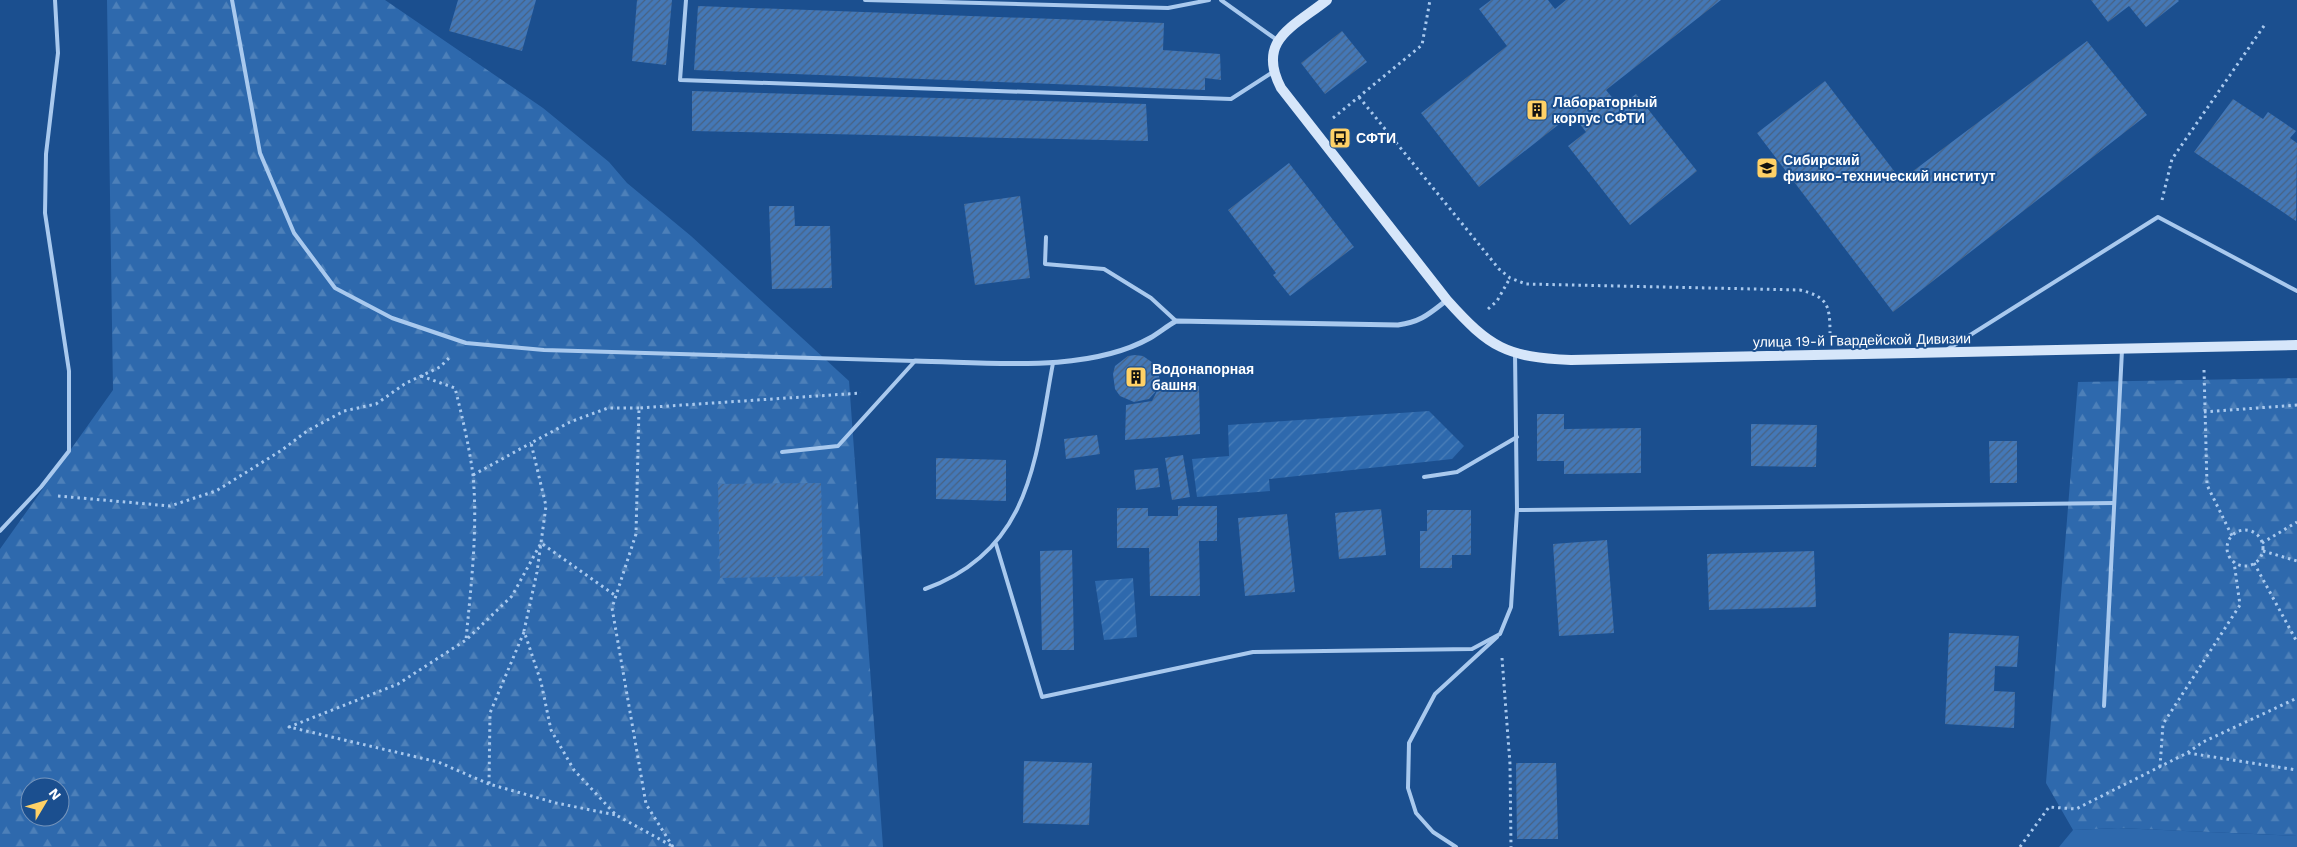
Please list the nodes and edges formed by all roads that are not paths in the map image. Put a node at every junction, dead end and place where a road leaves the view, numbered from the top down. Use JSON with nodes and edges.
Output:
{"nodes":[{"id":1,"x":55,"y":0,"type":"edge"},
{"id":2,"x":232,"y":0,"type":"edge"},
{"id":3,"x":686,"y":0,"type":"edge"},
{"id":4,"x":865,"y":0,"type":"edge"},
{"id":5,"x":1209,"y":0,"type":"edge"},
{"id":6,"x":1221,"y":0,"type":"edge"},
{"id":7,"x":1327,"y":0,"type":"edge"},
{"id":8,"x":1277,"y":40,"type":"junction"},
{"id":9,"x":1273,"y":72,"type":"junction"},
{"id":10,"x":1046,"y":237,"type":"dead end"},
{"id":11,"x":2297,"y":292,"type":"edge"},
{"id":12,"x":1447,"y":300,"type":"junction"},
{"id":13,"x":1176,"y":321,"type":"junction"},
{"id":14,"x":2297,"y":345,"type":"edge"},
{"id":15,"x":2122,"y":348,"type":"junction"},
{"id":16,"x":1945,"y":352,"type":"junction"},
{"id":17,"x":1515,"y":353,"type":"junction"},
{"id":18,"x":915,"y":361,"type":"junction"},
{"id":19,"x":1053,"y":363,"type":"junction"},
{"id":20,"x":1517,"y":437,"type":"junction"},
{"id":21,"x":782,"y":452,"type":"dead end"},
{"id":22,"x":1424,"y":477,"type":"dead end"},
{"id":23,"x":2114,"y":503,"type":"junction"},
{"id":24,"x":1517,"y":510,"type":"junction"},
{"id":25,"x":0,"y":531,"type":"edge"},
{"id":26,"x":996,"y":544,"type":"junction"},
{"id":27,"x":925,"y":589,"type":"dead end"},
{"id":28,"x":1500,"y":634,"type":"junction"},
{"id":29,"x":2104,"y":706,"type":"dead end"},
{"id":30,"x":1456,"y":847,"type":"edge"}],
"edges":[{"from":1,"to":25,"type":"lane"},
{"from":2,"to":18,"type":"lane"},
{"from":3,"to":9,"type":"lane"},
{"from":4,"to":5,"type":"lane"},
{"from":6,"to":8,"type":"lane"},
{"from":7,"to":8,"type":"street"},
{"from":8,"to":9,"type":"street"},
{"from":9,"to":12,"type":"street","name":"улица 19-й Гвардейской Дивизии"},
{"from":10,"to":13,"type":"lane"},
{"from":11,"to":16,"type":"lane"},
{"from":12,"to":13,"type":"street"},
{"from":12,"to":17,"type":"street","name":"улица 19-й Гвардейской Дивизии"},
{"from":13,"to":19,"type":"street"},
{"from":14,"to":15,"type":"street","name":"улица 19-й Гвардейской Дивизии"},
{"from":15,"to":16,"type":"street","name":"улица 19-й Гвардейской Дивизии"},
{"from":15,"to":23,"type":"lane"},
{"from":16,"to":17,"type":"street","name":"улица 19-й Гвардейской Дивизии"},
{"from":17,"to":20,"type":"lane"},
{"from":18,"to":19,"type":"street"},
{"from":18,"to":21,"type":"lane"},
{"from":19,"to":26,"type":"lane"},
{"from":20,"to":22,"type":"lane"},
{"from":20,"to":24,"type":"lane"},
{"from":23,"to":24,"type":"lane"},
{"from":23,"to":29,"type":"lane"},
{"from":24,"to":28,"type":"lane"},
{"from":26,"to":27,"type":"lane"},
{"from":26,"to":28,"type":"lane"},
{"from":28,"to":30,"type":"lane"}]}
